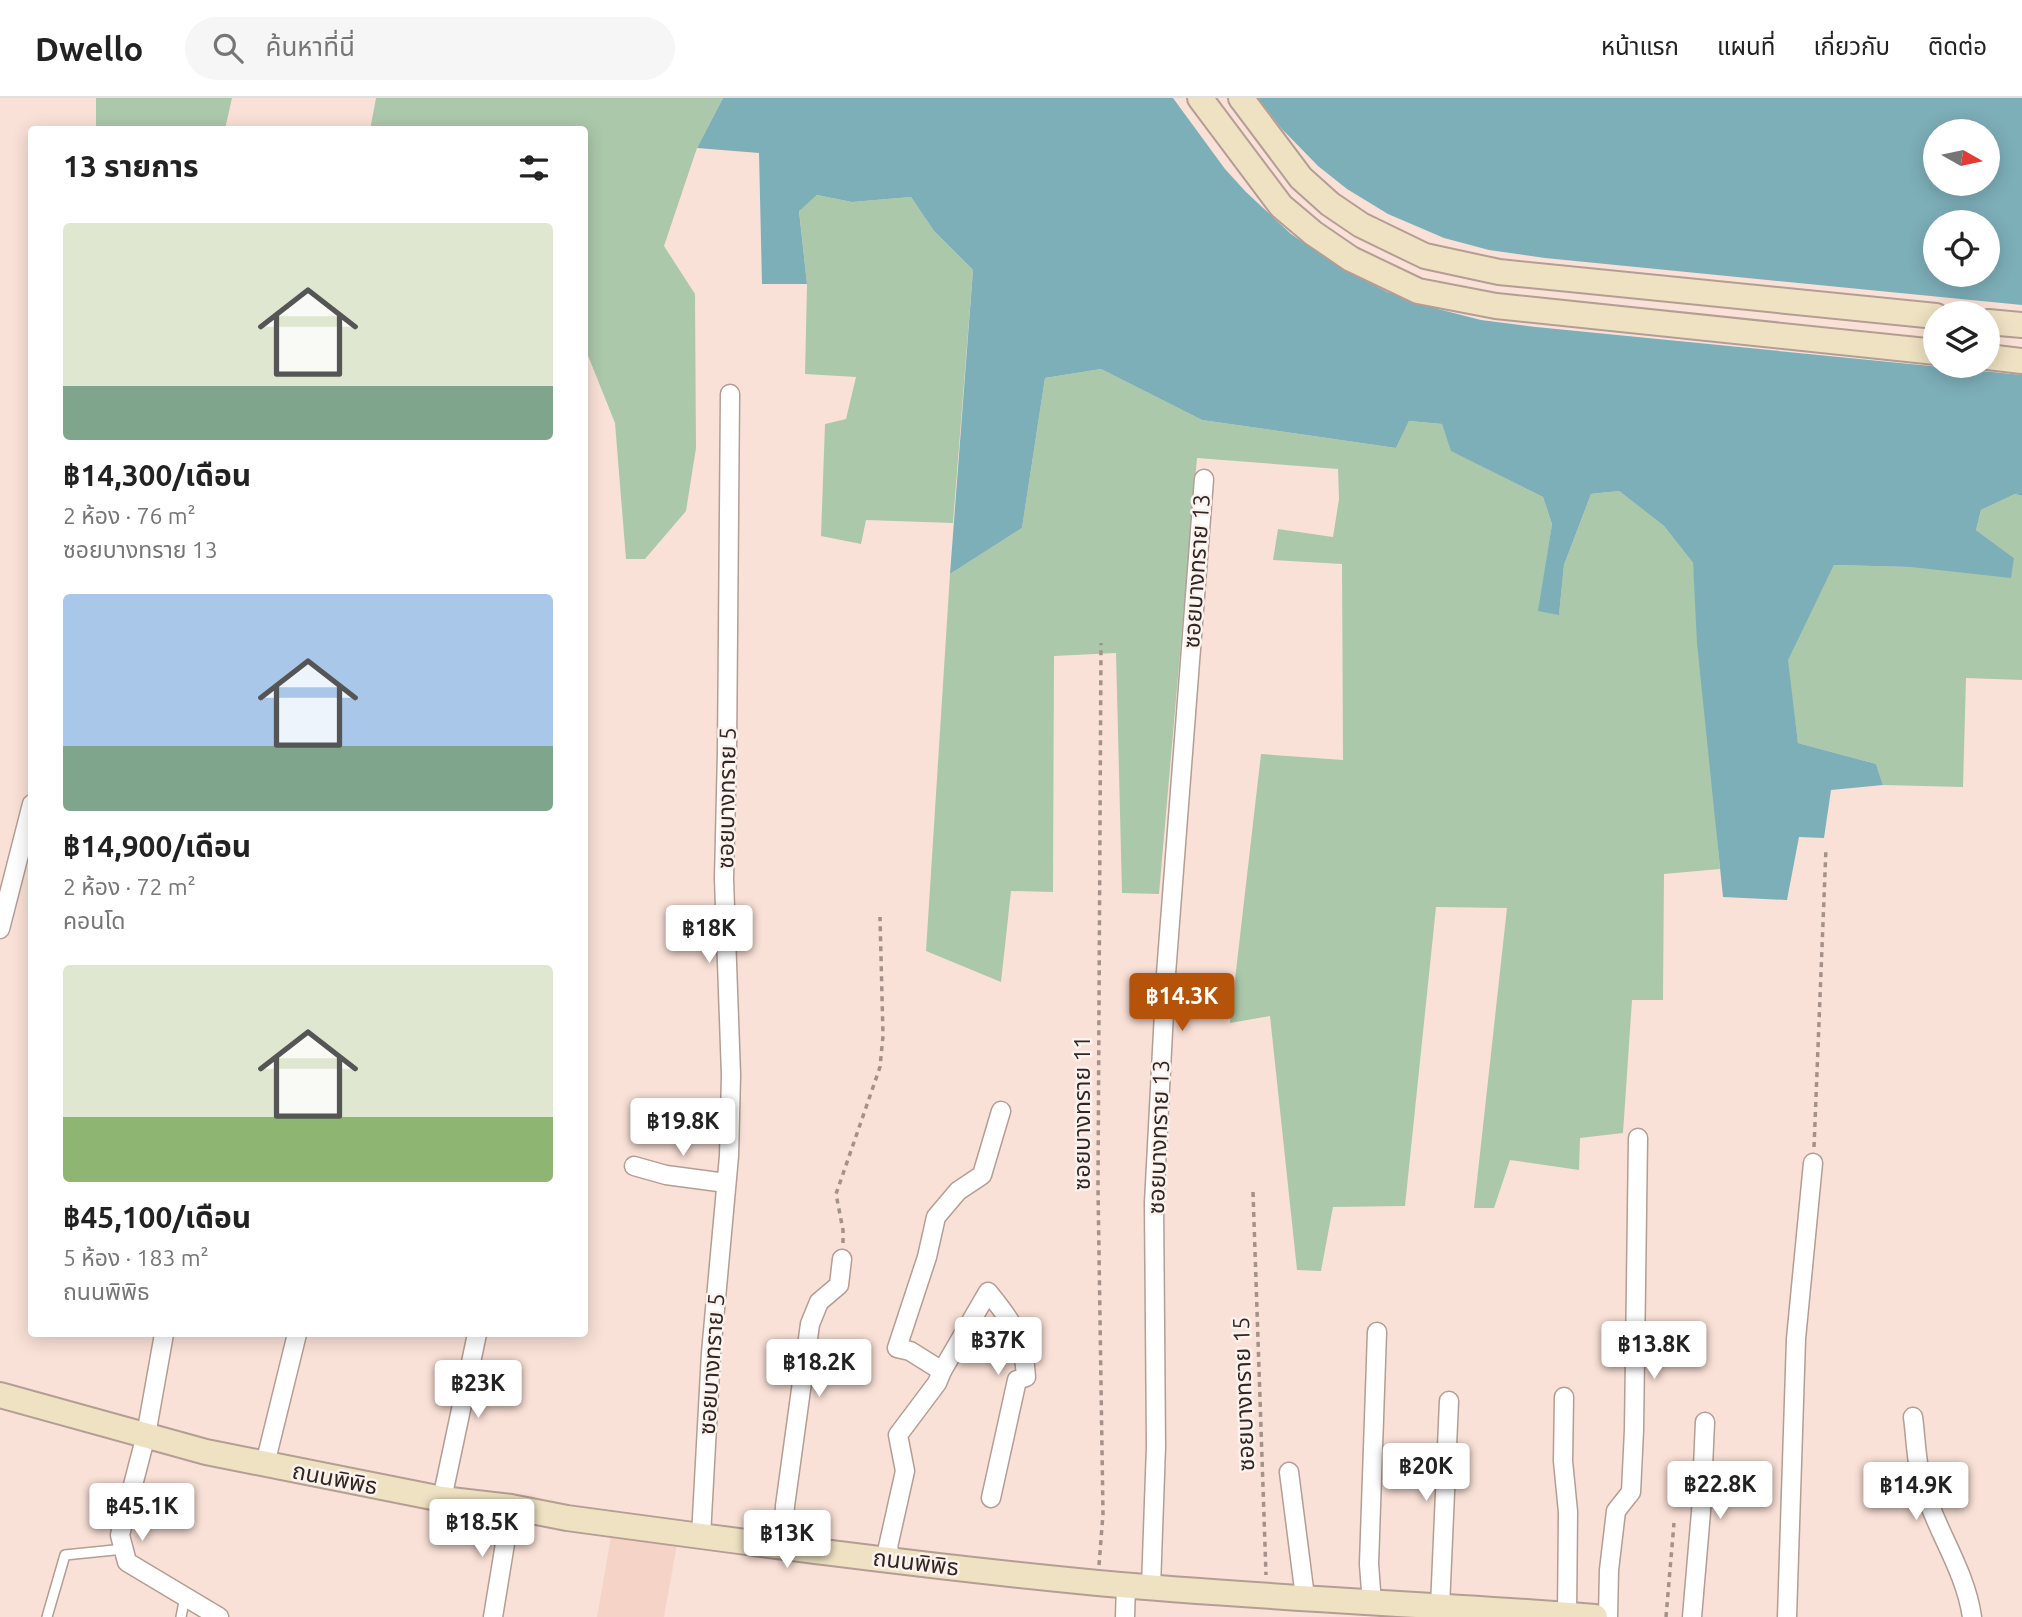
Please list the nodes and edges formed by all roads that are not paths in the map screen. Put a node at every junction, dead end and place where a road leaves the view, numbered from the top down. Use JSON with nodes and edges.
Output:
{"nodes":[{"id":1,"x":1200,"y":98,"type":"edge"},
{"id":2,"x":1241,"y":98,"type":"edge"},
{"id":3,"x":1923,"y":315,"type":"edge"},
{"id":4,"x":2000,"y":323,"type":"edge"},
{"id":5,"x":2022,"y":325,"type":"edge"},
{"id":6,"x":1923,"y":351,"type":"edge"},
{"id":7,"x":2000,"y":358,"type":"edge"},
{"id":8,"x":2022,"y":361,"type":"edge"},
{"id":9,"x":730,"y":394,"type":"dead end"},
{"id":10,"x":1204,"y":479,"type":"dead end"},
{"id":11,"x":28,"y":819,"type":"edge"},
{"id":12,"x":0,"y":929,"type":"edge"},
{"id":13,"x":1001,"y":1111,"type":"dead end"},
{"id":14,"x":1638,"y":1138,"type":"dead end"},
{"id":15,"x":1813,"y":1163,"type":"road end"},
{"id":16,"x":634,"y":1166,"type":"dead end"},
{"id":17,"x":726,"y":1183,"type":"junction"},
{"id":18,"x":842,"y":1259,"type":"road end"},
{"id":19,"x":1377,"y":1332,"type":"dead end"},
{"id":20,"x":163,"y":1337,"type":"edge"},
{"id":21,"x":296,"y":1337,"type":"edge"},
{"id":22,"x":476,"y":1337,"type":"edge"},
{"id":23,"x":942,"y":1371,"type":"junction"},
{"id":24,"x":0,"y":1395,"type":"edge"},
{"id":25,"x":1564,"y":1396,"type":"dead end"},
{"id":26,"x":1449,"y":1401,"type":"dead end"},
{"id":27,"x":1913,"y":1417,"type":"dead end"},
{"id":28,"x":1705,"y":1422,"type":"dead end"},
{"id":29,"x":146,"y":1435,"type":"junction"},
{"id":30,"x":265,"y":1464,"type":"junction"},
{"id":31,"x":1290,"y":1472,"type":"dead end"},
{"id":32,"x":990,"y":1498,"type":"dead end"},
{"id":33,"x":442,"y":1499,"type":"junction"},
{"id":34,"x":511,"y":1507,"type":"junction"},
{"id":35,"x":701,"y":1536,"type":"junction"},
{"id":36,"x":783,"y":1546,"type":"junction"},
{"id":37,"x":124,"y":1549,"type":"junction"},
{"id":38,"x":891,"y":1559,"type":"junction"},
{"id":39,"x":1126,"y":1585,"type":"junction"},
{"id":40,"x":1151,"y":1587,"type":"junction"},
{"id":41,"x":185,"y":1595,"type":"junction"},
{"id":42,"x":1305,"y":1597,"type":"junction"},
{"id":43,"x":1372,"y":1604,"type":"junction"},
{"id":44,"x":1440,"y":1607,"type":"junction"},
{"id":45,"x":1567,"y":1615,"type":"junction"},
{"id":46,"x":47,"y":1617,"type":"edge"},
{"id":47,"x":181,"y":1617,"type":"edge"},
{"id":48,"x":219,"y":1617,"type":"edge"},
{"id":49,"x":493,"y":1617,"type":"edge"},
{"id":50,"x":1125,"y":1617,"type":"edge"},
{"id":51,"x":1593,"y":1617,"type":"edge"},
{"id":52,"x":1608,"y":1617,"type":"edge"},
{"id":53,"x":1692,"y":1617,"type":"edge"},
{"id":54,"x":1787,"y":1617,"type":"edge"},
{"id":55,"x":1972,"y":1617,"type":"edge"}],
"edges":[{"from":1,"to":6,"type":"main road"},
{"from":2,"to":3,"type":"main road"},
{"from":4,"to":5,"type":"main road"},
{"from":7,"to":8,"type":"main road"},
{"from":9,"to":17,"type":"street","name":"ซอยบางทราย 5"},
{"from":10,"to":40,"type":"street","name":"ซอยบางทราย 13"},
{"from":11,"to":12,"type":"street"},
{"from":13,"to":23,"type":"street"},
{"from":14,"to":52,"type":"street"},
{"from":15,"to":54,"type":"street"},
{"from":16,"to":17,"type":"street"},
{"from":17,"to":35,"type":"street","name":"ซอยบางทราย 5"},
{"from":18,"to":36,"type":"street"},
{"from":19,"to":43,"type":"street"},
{"from":20,"to":29,"type":"street"},
{"from":21,"to":30,"type":"street"},
{"from":22,"to":33,"type":"street"},
{"from":23,"to":32,"type":"street"},
{"from":23,"to":38,"type":"street"},
{"from":24,"to":29,"type":"main road","name":"ถนนพิพิธ"},
{"from":25,"to":45,"type":"street"},
{"from":26,"to":44,"type":"street"},
{"from":27,"to":55,"type":"street"},
{"from":28,"to":53,"type":"street"},
{"from":29,"to":30,"type":"main road","name":"ถนนพิพิธ"},
{"from":29,"to":37,"type":"street"},
{"from":30,"to":33,"type":"main road","name":"ถนนพิพิธ"},
{"from":31,"to":42,"type":"street"},
{"from":33,"to":34,"type":"main road","name":"ถนนพิพิธ"},
{"from":34,"to":35,"type":"main road","name":"ถนนพิพิธ"},
{"from":34,"to":49,"type":"street"},
{"from":35,"to":36,"type":"main road","name":"ถนนพิพิธ"},
{"from":36,"to":38,"type":"main road","name":"ถนนพิพิธ"},
{"from":37,"to":41,"type":"street"},
{"from":37,"to":46,"type":"lane"},
{"from":38,"to":39,"type":"main road","name":"ถนนพิพิธ"},
{"from":39,"to":40,"type":"main road","name":"ถนนพิพิธ"},
{"from":39,"to":50,"type":"street"},
{"from":40,"to":42,"type":"main road","name":"ถนนพิพิธ"},
{"from":41,"to":47,"type":"lane"},
{"from":41,"to":48,"type":"street"},
{"from":42,"to":43,"type":"main road","name":"ถนนพิพิธ"},
{"from":43,"to":44,"type":"main road","name":"ถนนพิพิธ"},
{"from":44,"to":45,"type":"main road","name":"ถนนพิพิธ"},
{"from":45,"to":51,"type":"main road","name":"ถนนพิพิธ"}]}
